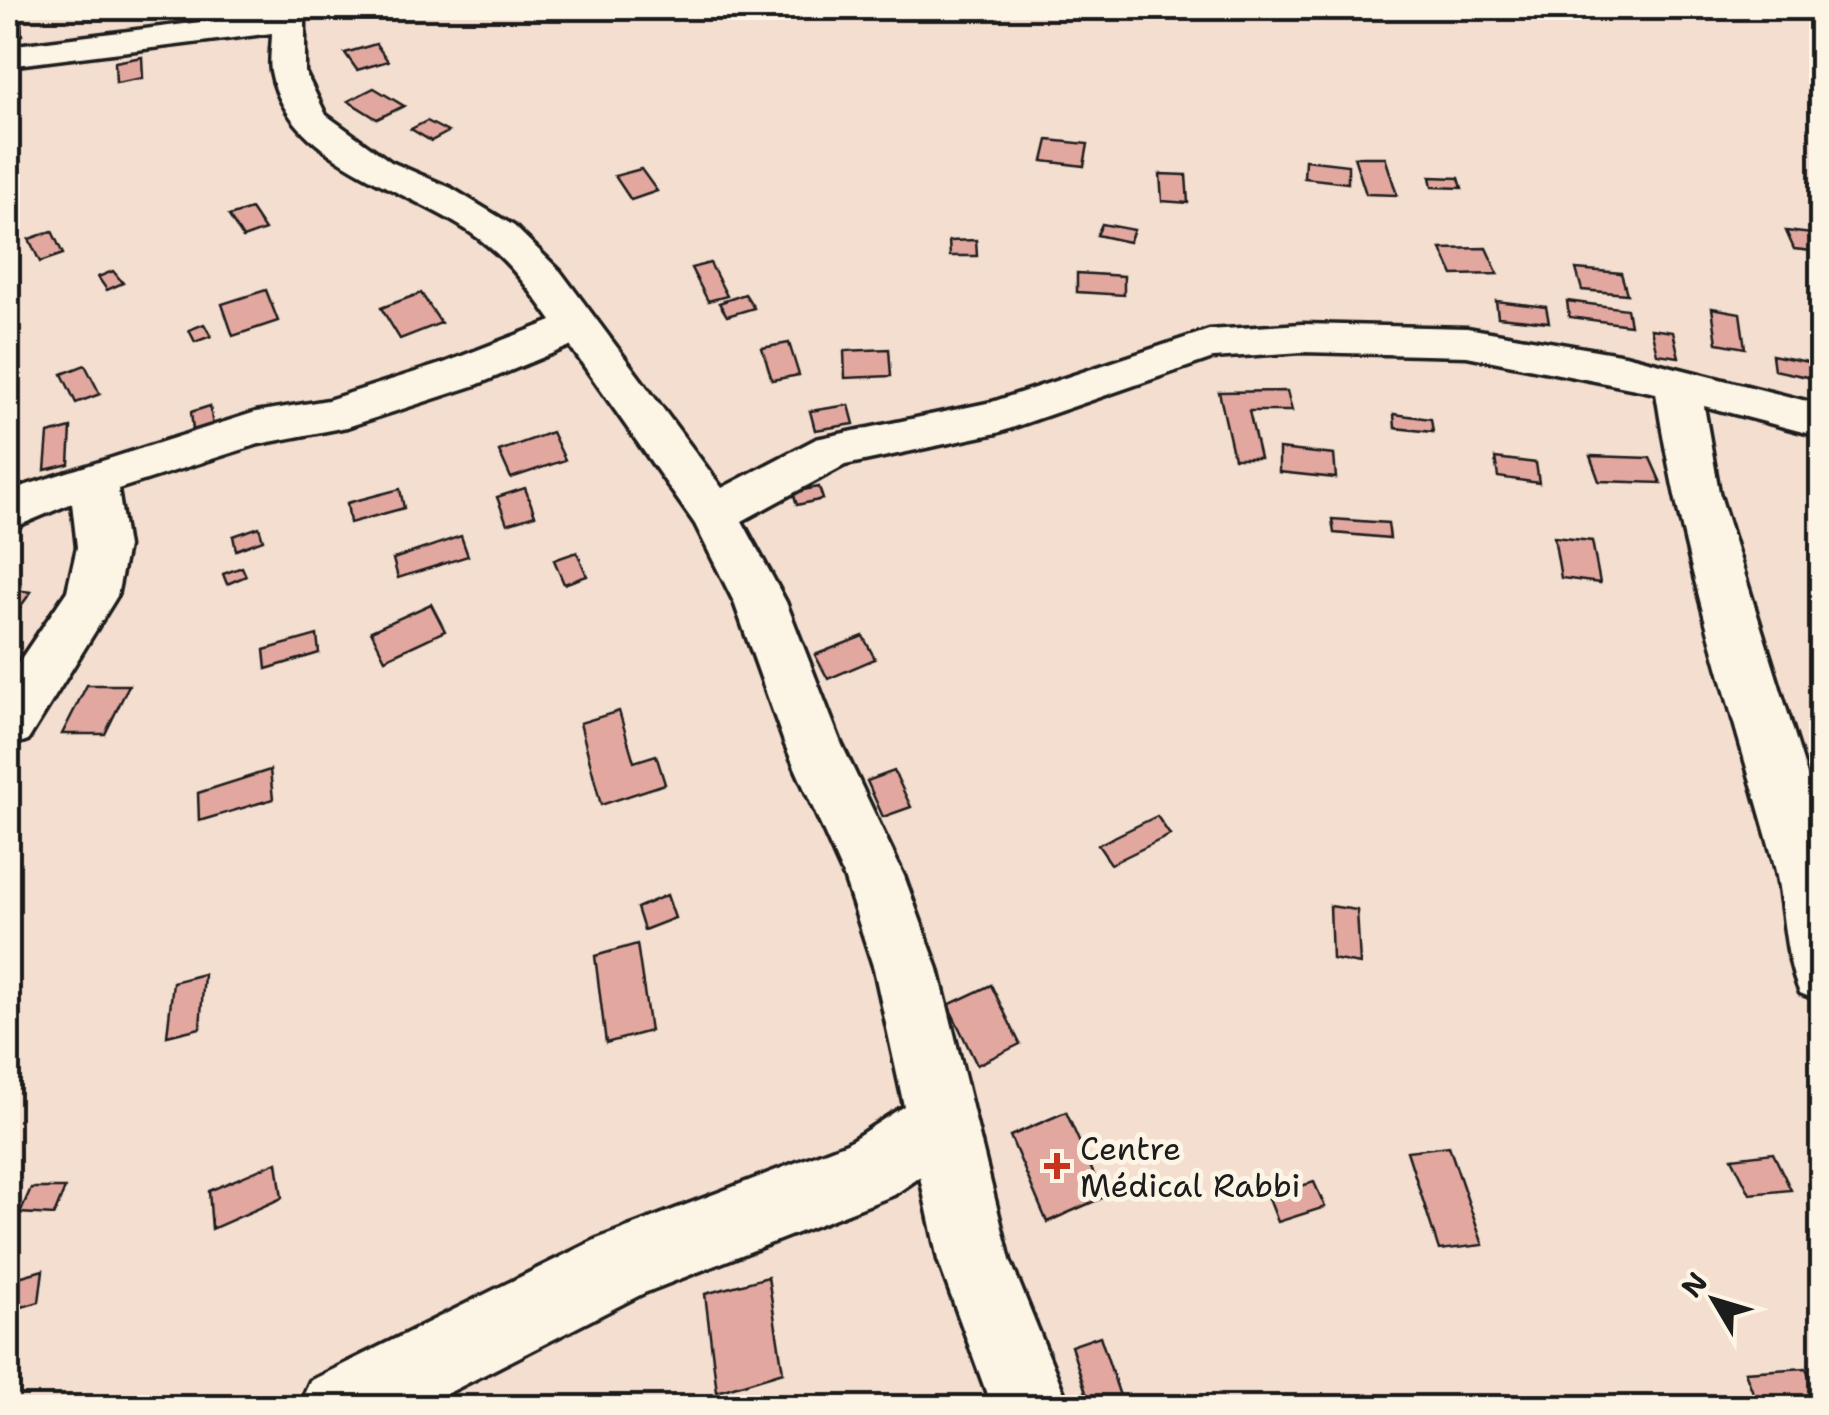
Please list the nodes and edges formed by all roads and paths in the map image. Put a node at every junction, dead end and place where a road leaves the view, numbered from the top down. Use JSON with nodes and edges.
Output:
{"nodes":[{"id":1,"x":288,"y":14,"type":"edge"},
{"id":2,"x":8,"y":56,"type":"edge"},
{"id":3,"x":577,"y":327,"type":"junction"},
{"id":4,"x":1676,"y":382,"type":"junction"},
{"id":5,"x":1822,"y":421,"type":"edge"},
{"id":6,"x":92,"y":479,"type":"junction"},
{"id":7,"x":8,"y":512,"type":"edge"},
{"id":8,"x":714,"y":514,"type":"junction"},
{"id":9,"x":8,"y":723,"type":"edge"},
{"id":10,"x":1822,"y":971,"type":"edge"},
{"id":11,"x":940,"y":1122,"type":"junction"},
{"id":12,"x":337,"y":1408,"type":"edge"},
{"id":13,"x":1030,"y":1408,"type":"edge"}],
"edges":[{"from":1,"to":2,"type":"street"},
{"from":1,"to":3,"type":"street"},
{"from":3,"to":6,"type":"street"},
{"from":3,"to":8,"type":"street"},
{"from":4,"to":5,"type":"street"},
{"from":4,"to":8,"type":"street"},
{"from":4,"to":10,"type":"street"},
{"from":6,"to":7,"type":"street"},
{"from":6,"to":9,"type":"street"},
{"from":8,"to":11,"type":"street"},
{"from":11,"to":12,"type":"street"},
{"from":11,"to":13,"type":"street"}]}
